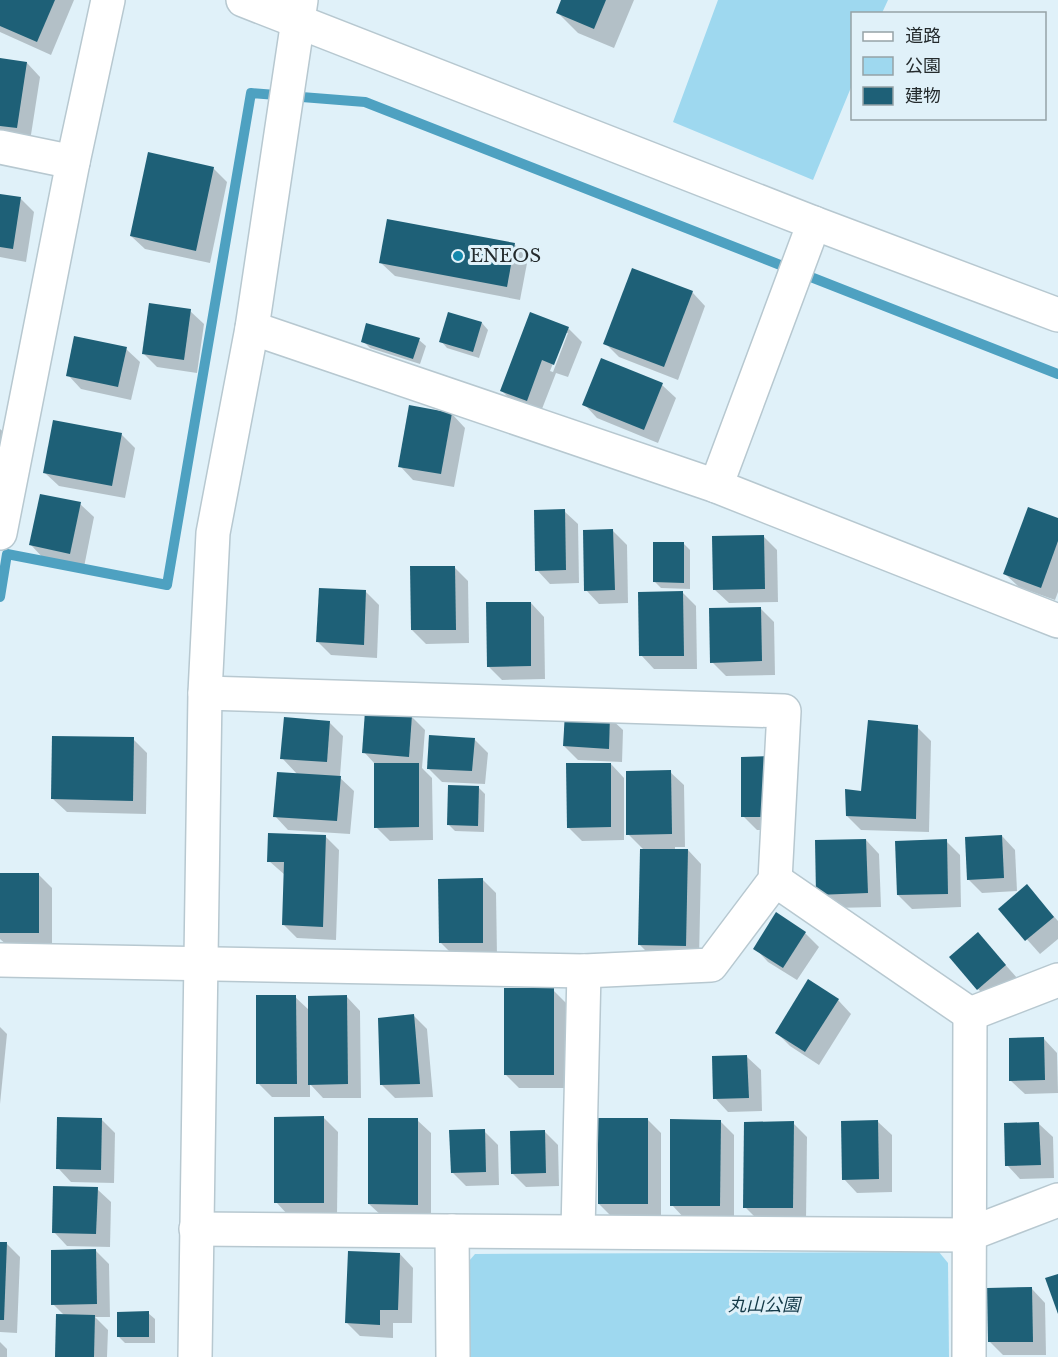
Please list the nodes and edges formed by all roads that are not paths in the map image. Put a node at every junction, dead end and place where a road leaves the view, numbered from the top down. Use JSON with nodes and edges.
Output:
{"nodes":[{"id":1,"x":108,"y":0,"type":"edge"},
{"id":2,"x":243,"y":0,"type":"edge"},
{"id":3,"x":299,"y":10,"type":"edge"},
{"id":4,"x":0,"y":147,"type":"edge"},
{"id":5,"x":73,"y":162,"type":"junction"},
{"id":6,"x":814,"y":223,"type":"junction"},
{"id":7,"x":1058,"y":315,"type":"edge"},
{"id":8,"x":252,"y":328,"type":"junction"},
{"id":9,"x":717,"y":486,"type":"junction"},
{"id":10,"x":0,"y":533,"type":"edge"},
{"id":11,"x":1058,"y":621,"type":"edge"},
{"id":12,"x":205,"y":693,"type":"junction"},
{"id":13,"x":775,"y":880,"type":"junction"},
{"id":14,"x":0,"y":960,"type":"edge"},
{"id":15,"x":200,"y":963,"type":"junction"},
{"id":16,"x":584,"y":971,"type":"junction"},
{"id":17,"x":1058,"y":980,"type":"edge"},
{"id":18,"x":969,"y":1014,"type":"junction"},
{"id":19,"x":1058,"y":1200,"type":"edge"},
{"id":20,"x":196,"y":1229,"type":"junction"},
{"id":21,"x":452,"y":1231,"type":"junction"},
{"id":22,"x":578,"y":1231,"type":"junction"},
{"id":23,"x":967,"y":1235,"type":"junction"},
{"id":24,"x":195,"y":1357,"type":"edge"},
{"id":25,"x":453,"y":1357,"type":"edge"},
{"id":26,"x":969,"y":1357,"type":"edge"}],
"edges":[{"from":1,"to":5,"type":"street"},
{"from":2,"to":3,"type":"street"},
{"from":3,"to":6,"type":"street"},
{"from":3,"to":8,"type":"street"},
{"from":4,"to":5,"type":"street"},
{"from":5,"to":10,"type":"street"},
{"from":6,"to":7,"type":"street"},
{"from":6,"to":9,"type":"street"},
{"from":8,"to":9,"type":"street"},
{"from":8,"to":12,"type":"street"},
{"from":9,"to":11,"type":"street"},
{"from":12,"to":13,"type":"street"},
{"from":12,"to":15,"type":"street"},
{"from":13,"to":16,"type":"street"},
{"from":13,"to":18,"type":"street"},
{"from":14,"to":15,"type":"street"},
{"from":15,"to":16,"type":"street"},
{"from":15,"to":20,"type":"street"},
{"from":16,"to":22,"type":"street"},
{"from":17,"to":18,"type":"street"},
{"from":18,"to":23,"type":"street"},
{"from":19,"to":23,"type":"street"},
{"from":20,"to":21,"type":"street"},
{"from":20,"to":24,"type":"street"},
{"from":21,"to":22,"type":"street"},
{"from":21,"to":25,"type":"street"},
{"from":22,"to":23,"type":"street"},
{"from":23,"to":26,"type":"street"}]}
